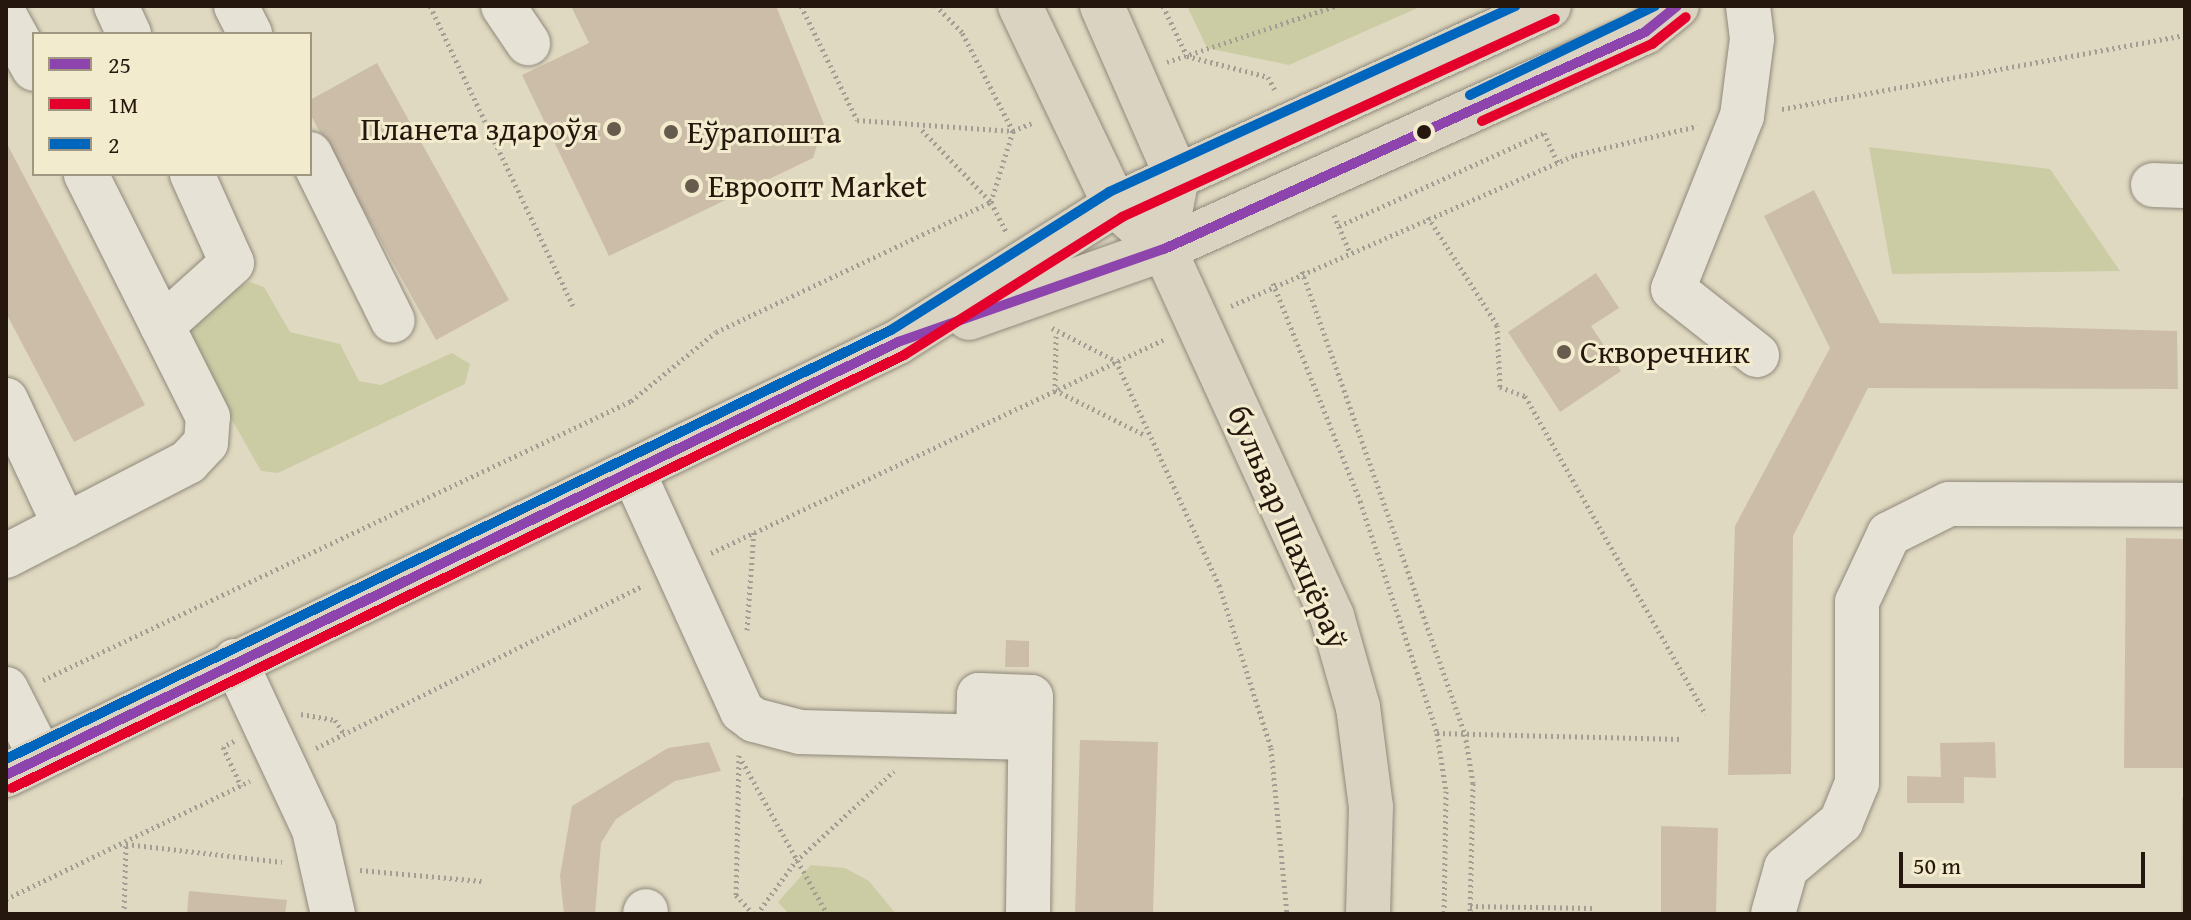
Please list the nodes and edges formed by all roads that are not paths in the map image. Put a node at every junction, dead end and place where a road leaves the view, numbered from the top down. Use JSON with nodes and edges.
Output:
{"nodes":[{"id":1,"x":116,"y":6,"type":"edge"},
{"id":2,"x":236,"y":6,"type":"edge"},
{"id":3,"x":503,"y":6,"type":"edge"},
{"id":4,"x":1020,"y":6,"type":"edge"},
{"id":5,"x":1102,"y":6,"type":"edge"},
{"id":6,"x":1549,"y":6,"type":"edge"},
{"id":7,"x":1677,"y":6,"type":"edge"},
{"id":8,"x":1748,"y":6,"type":"edge"},
{"id":9,"x":16,"y":16,"type":"edge"},
{"id":10,"x":128,"y":32,"type":"edge"},
{"id":11,"x":249,"y":32,"type":"edge"},
{"id":12,"x":528,"y":43,"type":"dead end"},
{"id":13,"x":32,"y":63,"type":"edge"},
{"id":14,"x":312,"y":158,"type":"edge"},
{"id":15,"x":87,"y":176,"type":"edge"},
{"id":16,"x":193,"y":176,"type":"edge"},
{"id":17,"x":1177,"y":177,"type":"junction"},
{"id":18,"x":1115,"y":205,"type":"junction"},
{"id":19,"x":1164,"y":249,"type":"junction"},
{"id":20,"x":393,"y":321,"type":"dead end"},
{"id":21,"x":162,"y":326,"type":"junction"},
{"id":22,"x":898,"y":342,"type":"junction"},
{"id":23,"x":1757,"y":355,"type":"dead end"},
{"id":24,"x":6,"y":400,"type":"edge"},
{"id":25,"x":634,"y":474,"type":"junction"},
{"id":26,"x":2185,"y":505,"type":"edge"},
{"id":27,"x":65,"y":526,"type":"junction"},
{"id":28,"x":6,"y":556,"type":"edge"},
{"id":29,"x":235,"y":661,"type":"junction"},
{"id":30,"x":8,"y":692,"type":"edge"},
{"id":31,"x":24,"y":766,"type":"edge"},
{"id":32,"x":333,"y":914,"type":"edge"},
{"id":33,"x":1028,"y":914,"type":"edge"},
{"id":34,"x":1368,"y":914,"type":"edge"},
{"id":35,"x":1773,"y":914,"type":"edge"}],
"edges":[{"from":1,"to":10,"type":"lane"},
{"from":2,"to":11,"type":"lane"},
{"from":3,"to":12,"type":"lane"},
{"from":4,"to":18,"type":"main road"},
{"from":5,"to":17,"type":"main road"},
{"from":6,"to":17,"type":"main road"},
{"from":7,"to":19,"type":"main road"},
{"from":8,"to":23,"type":"lane"},
{"from":9,"to":13,"type":"lane"},
{"from":14,"to":20,"type":"lane"},
{"from":15,"to":21,"type":"lane"},
{"from":16,"to":21,"type":"lane"},
{"from":17,"to":18,"type":"main road"},
{"from":17,"to":19,"type":"main road"},
{"from":18,"to":19,"type":"main road"},
{"from":18,"to":22,"type":"main road"},
{"from":19,"to":22,"type":"main road"},
{"from":19,"to":34,"type":"main road","name":"бульвар Шахцёраў"},
{"from":21,"to":27,"type":"lane"},
{"from":22,"to":25,"type":"main road"},
{"from":24,"to":27,"type":"lane"},
{"from":25,"to":29,"type":"main road"},
{"from":25,"to":33,"type":"lane"},
{"from":26,"to":35,"type":"lane"},
{"from":27,"to":28,"type":"lane"},
{"from":29,"to":31,"type":"main road"},
{"from":29,"to":32,"type":"lane"},
{"from":30,"to":31,"type":"lane"}]}
